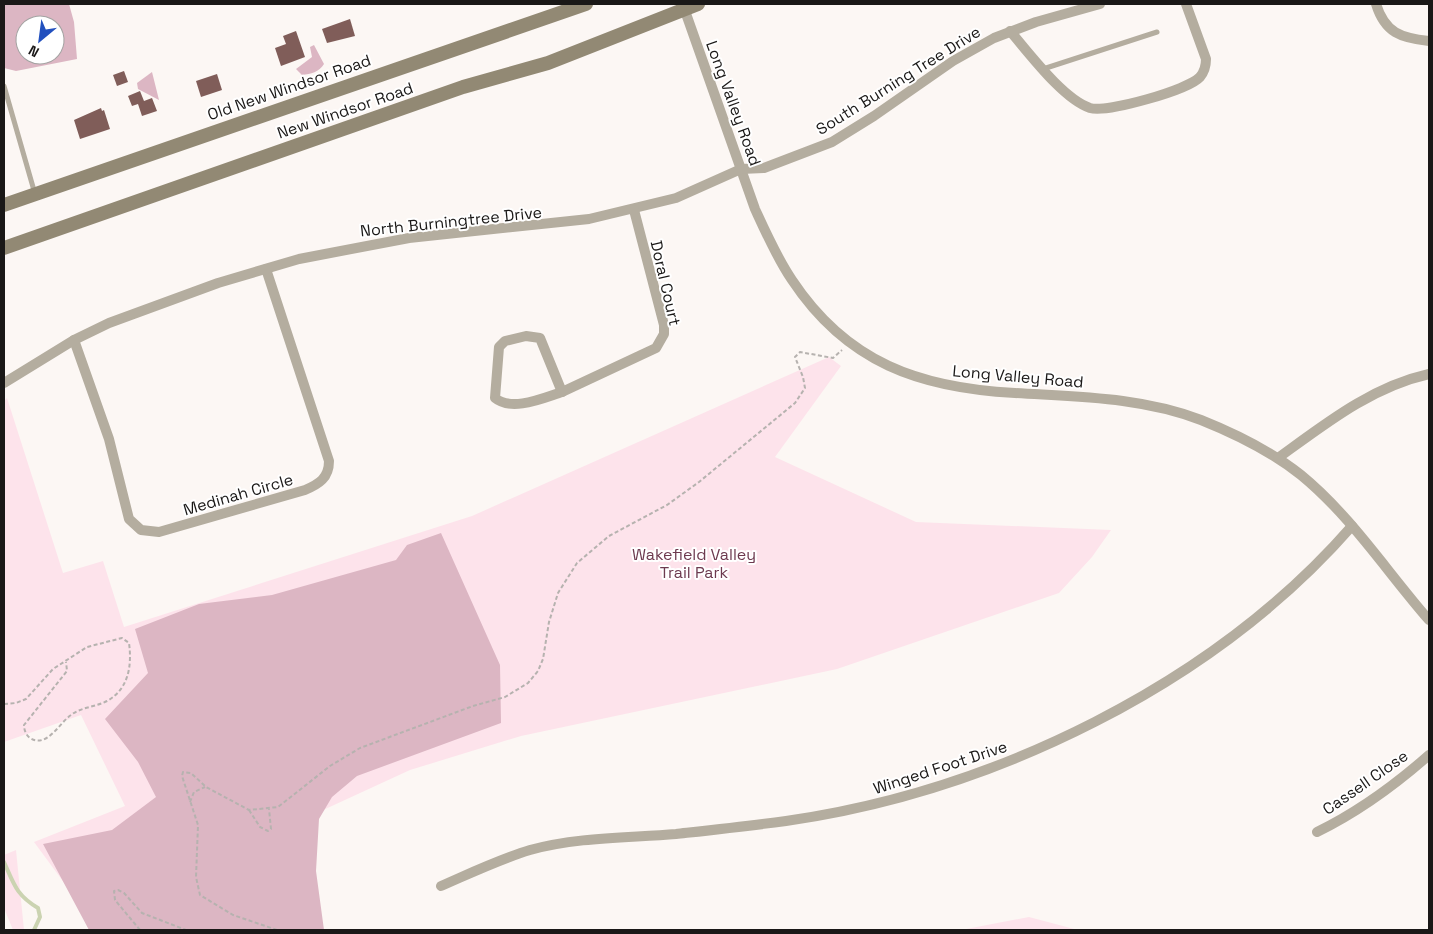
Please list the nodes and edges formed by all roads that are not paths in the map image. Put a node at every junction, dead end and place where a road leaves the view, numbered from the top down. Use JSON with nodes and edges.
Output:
{"nodes":[{"id":1,"x":586,"y":4,"type":"edge"},
{"id":2,"x":698,"y":4,"type":"edge"},
{"id":3,"x":1100,"y":4,"type":"edge"},
{"id":4,"x":1186,"y":4,"type":"edge"},
{"id":5,"x":1376,"y":4,"type":"edge"},
{"id":6,"x":684,"y":8,"type":"junction"},
{"id":7,"x":1010,"y":31,"type":"junction"},
{"id":8,"x":1157,"y":32,"type":"dead end"},
{"id":9,"x":1429,"y":41,"type":"edge"},
{"id":10,"x":1043,"y":69,"type":"junction"},
{"id":11,"x":4,"y":86,"type":"edge"},
{"id":12,"x":741,"y":169,"type":"junction"},
{"id":13,"x":36,"y":194,"type":"junction"},
{"id":14,"x":4,"y":205,"type":"edge"},
{"id":15,"x":634,"y":210,"type":"junction"},
{"id":16,"x":4,"y":248,"type":"edge"},
{"id":17,"x":266,"y":269,"type":"junction"},
{"id":18,"x":74,"y":340,"type":"junction"},
{"id":19,"x":1429,"y":374,"type":"edge"},
{"id":20,"x":4,"y":383,"type":"edge"},
{"id":21,"x":562,"y":392,"type":"junction"},
{"id":22,"x":1278,"y":458,"type":"junction"},
{"id":23,"x":1352,"y":526,"type":"junction"},
{"id":24,"x":1429,"y":620,"type":"edge"},
{"id":25,"x":1429,"y":754,"type":"edge"},
{"id":26,"x":1317,"y":832,"type":"dead end"},
{"id":27,"x":441,"y":886,"type":"dead end"}],
"edges":[{"from":1,"to":13,"type":"main road","name":"Old New Windsor Road"},
{"from":2,"to":6,"type":"main road","name":"New Windsor Road"},
{"from":3,"to":7,"type":"street","name":"South Burning Tree Drive"},
{"from":4,"to":10,"type":"street"},
{"from":5,"to":9,"type":"street"},
{"from":6,"to":12,"type":"street","name":"Long Valley Road"},
{"from":6,"to":16,"type":"main road","name":"New Windsor Road"},
{"from":7,"to":10,"type":"street"},
{"from":7,"to":12,"type":"street","name":"South Burning Tree Drive"},
{"from":8,"to":10,"type":"lane"},
{"from":11,"to":13,"type":"lane"},
{"from":12,"to":15,"type":"street","name":"North Burningtree Drive"},
{"from":12,"to":22,"type":"street","name":"Long Valley Road"},
{"from":13,"to":14,"type":"main road","name":"Old New Windsor Road"},
{"from":15,"to":17,"type":"street","name":"North Burningtree Drive"},
{"from":15,"to":21,"type":"street","name":"Doral Court"},
{"from":17,"to":18,"type":"street","name":"North Burningtree Drive"},
{"from":17,"to":18,"type":"street","name":"Medinah Circle"},
{"from":18,"to":20,"type":"street","name":"North Burningtree Drive"},
{"from":19,"to":22,"type":"street"},
{"from":21,"to":21,"type":"street","name":"Doral Court"},
{"from":22,"to":23,"type":"street","name":"Long Valley Road"},
{"from":23,"to":24,"type":"street","name":"Long Valley Road"},
{"from":23,"to":27,"type":"street","name":"Winged Foot Drive"},
{"from":25,"to":26,"type":"street","name":"Cassell Close"}]}
